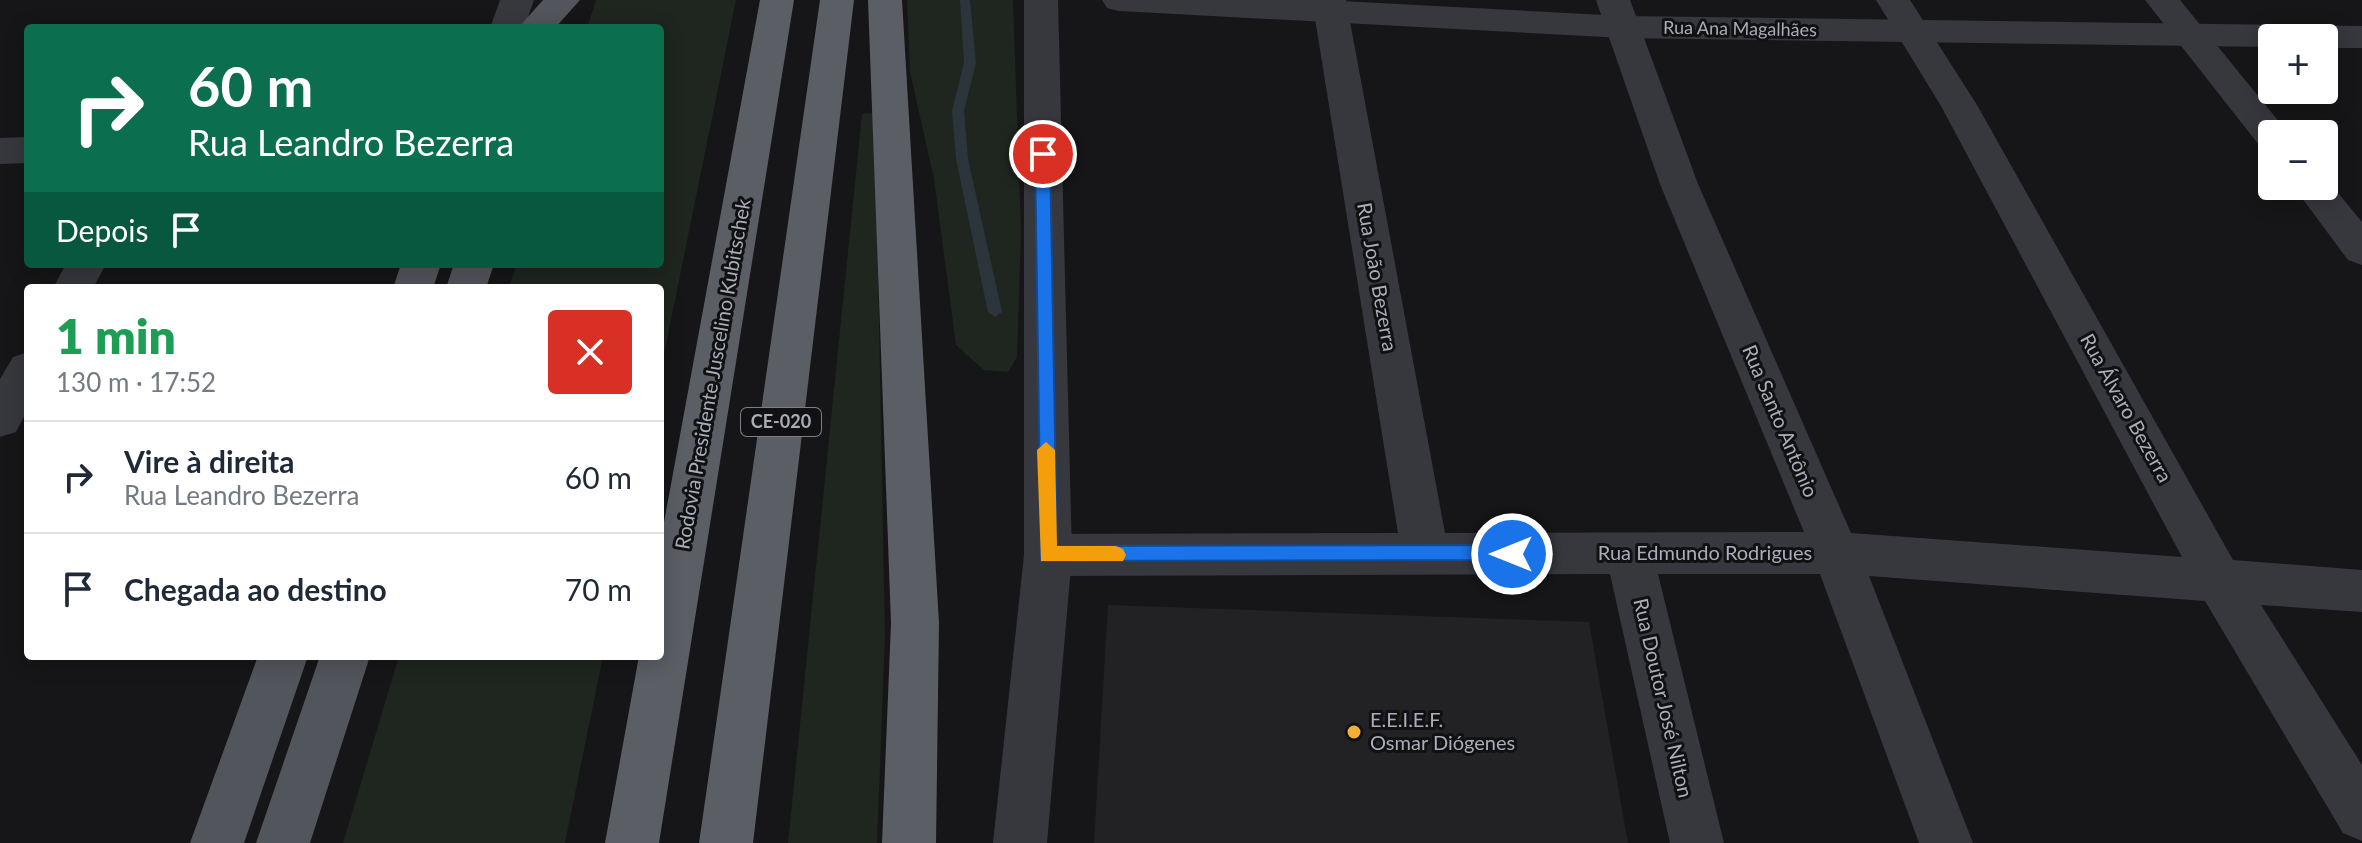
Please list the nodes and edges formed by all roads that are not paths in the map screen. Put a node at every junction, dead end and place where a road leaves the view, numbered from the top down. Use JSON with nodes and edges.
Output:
{"nodes":[{"id":1,"x":517,"y":0,"type":"edge"},
{"id":2,"x":563,"y":0,"type":"edge"},
{"id":3,"x":571,"y":0,"type":"edge"},
{"id":4,"x":777,"y":0,"type":"edge"},
{"id":5,"x":837,"y":0,"type":"edge"},
{"id":6,"x":885,"y":0,"type":"edge"},
{"id":7,"x":1041,"y":0,"type":"edge"},
{"id":8,"x":1119,"y":0,"type":"edge"},
{"id":9,"x":2162,"y":0,"type":"edge"},
{"id":10,"x":1330,"y":6,"type":"edge"},
{"id":11,"x":1618,"y":14,"type":"edge"},
{"id":12,"x":1903,"y":16,"type":"edge"},
{"id":13,"x":508,"y":24,"type":"edge"},
{"id":14,"x":539,"y":24,"type":"edge"},
{"id":15,"x":556,"y":24,"type":"edge"},
{"id":16,"x":2191,"y":35,"type":"junction"},
{"id":17,"x":2362,"y":37,"type":"edge"},
{"id":18,"x":2259,"y":120,"type":"edge"},
{"id":19,"x":24,"y":150,"type":"edge"},
{"id":20,"x":0,"y":151,"type":"edge"},
{"id":21,"x":2323,"y":200,"type":"edge"},
{"id":22,"x":2362,"y":250,"type":"edge"},
{"id":23,"x":24,"y":376,"type":"edge"},
{"id":24,"x":0,"y":419,"type":"edge"},
{"id":25,"x":1629,"y":553,"type":"junction"},
{"id":26,"x":1836,"y":553,"type":"junction"},
{"id":27,"x":1048,"y":555,"type":"junction"},
{"id":28,"x":1425,"y":555,"type":"junction"},
{"id":29,"x":2220,"y":582,"type":"junction"},
{"id":30,"x":2362,"y":591,"type":"edge"},
{"id":31,"x":664,"y":657,"type":"edge"},
{"id":32,"x":282,"y":660,"type":"edge"},
{"id":33,"x":344,"y":660,"type":"edge"},
{"id":34,"x":663,"y":660,"type":"edge"},
{"id":35,"x":2362,"y":814,"type":"edge"},
{"id":36,"x":217,"y":843,"type":"edge"},
{"id":37,"x":283,"y":843,"type":"edge"},
{"id":38,"x":632,"y":843,"type":"edge"},
{"id":39,"x":726,"y":843,"type":"edge"},
{"id":40,"x":909,"y":843,"type":"edge"},
{"id":41,"x":1020,"y":843,"type":"edge"},
{"id":42,"x":1697,"y":843,"type":"edge"},
{"id":43,"x":1946,"y":843,"type":"edge"}],
"edges":[{"from":1,"to":13,"type":"street"},
{"from":2,"to":14,"type":"main road"},
{"from":3,"to":15,"type":"main road"},
{"from":4,"to":31,"type":"highway","name":"Rodovia Presidente Juscelino Kubitschek"},
{"from":5,"to":39,"type":"highway","number":"CE-020"},
{"from":6,"to":40,"type":"highway"},
{"from":7,"to":27,"type":"street"},
{"from":8,"to":10,"type":"street","name":"Rua Ana Magalhães"},
{"from":9,"to":16,"type":"street"},
{"from":10,"to":11,"type":"street","name":"Rua Ana Magalhães"},
{"from":10,"to":28,"type":"street","name":"Rua João Bezerra"},
{"from":11,"to":12,"type":"street","name":"Rua Ana Magalhães"},
{"from":11,"to":26,"type":"street","name":"Rua Santo Antônio"},
{"from":12,"to":16,"type":"street","name":"Rua Ana Magalhães"},
{"from":12,"to":29,"type":"street","name":"Rua Álvaro Bezerra"},
{"from":16,"to":17,"type":"street","name":"Rua Ana Magalhães"},
{"from":16,"to":18,"type":"street"},
{"from":19,"to":20,"type":"street"},
{"from":21,"to":22,"type":"street"},
{"from":23,"to":24,"type":"street"},
{"from":25,"to":26,"type":"street","name":"Rua Edmundo Rodrigues"},
{"from":25,"to":28,"type":"street","name":"Rua Edmundo Rodrigues"},
{"from":25,"to":42,"type":"street","name":"Rua Doutor José Nilton"},
{"from":26,"to":29,"type":"street","name":"Rua Edmundo Rodrigues"},
{"from":26,"to":43,"type":"street","name":"Rua Santo Antônio"},
{"from":27,"to":28,"type":"street","name":"Rua Edmundo Rodrigues"},
{"from":27,"to":41,"type":"street"},
{"from":29,"to":30,"type":"street","name":"Rua Edmundo Rodrigues"},
{"from":29,"to":35,"type":"street","name":"Rua Álvaro Bezerra"},
{"from":32,"to":36,"type":"main road"},
{"from":33,"to":37,"type":"main road"},
{"from":34,"to":38,"type":"highway","name":"Rodovia Presidente Juscelino Kubitschek"}]}
